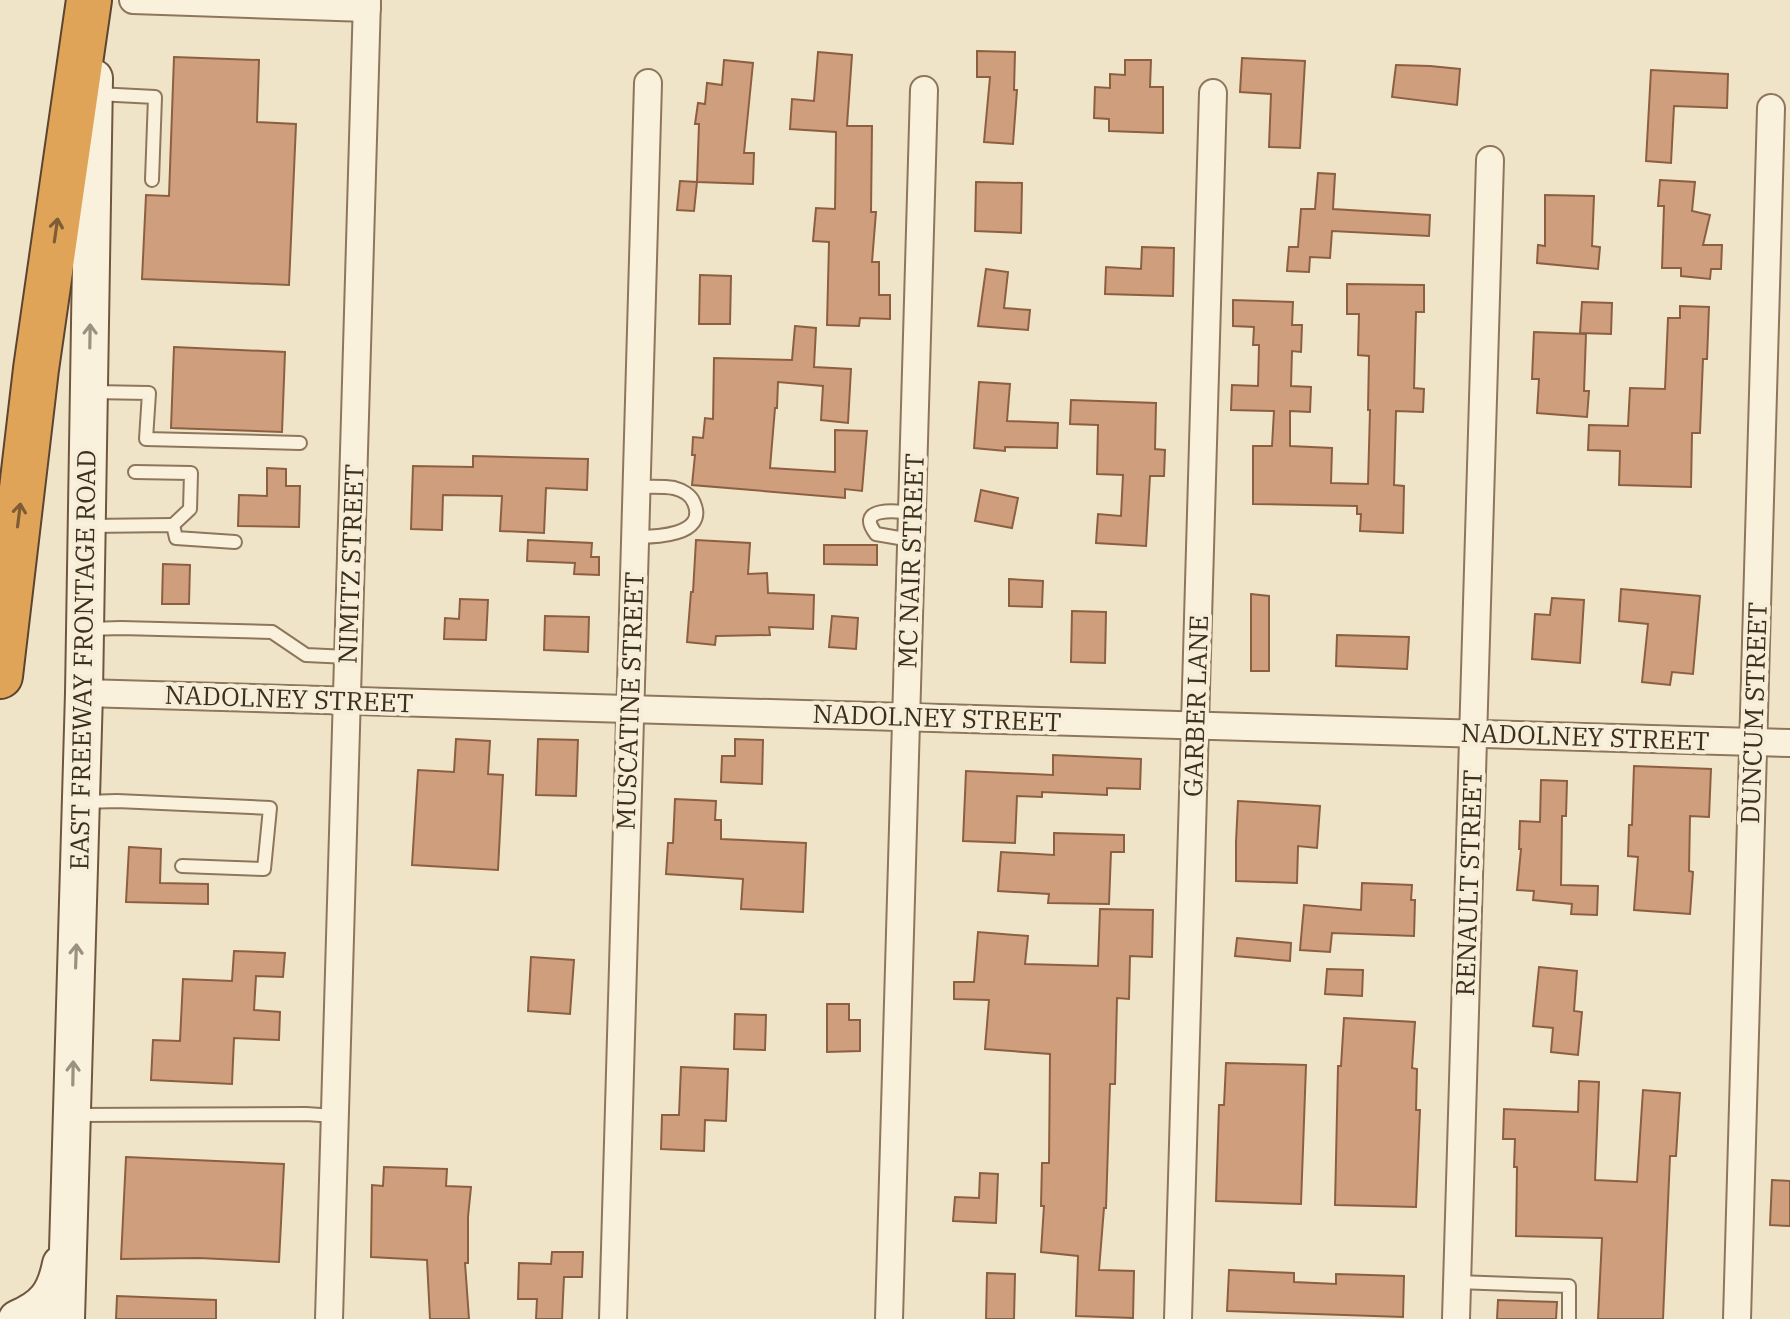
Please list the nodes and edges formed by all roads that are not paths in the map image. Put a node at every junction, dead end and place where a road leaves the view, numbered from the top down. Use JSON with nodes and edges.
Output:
{"nodes":[{"id":1,"x":92,"y":0,"type":"edge"},
{"id":2,"x":133,"y":0,"type":"edge"},
{"id":3,"x":367,"y":4,"type":"edge"},
{"id":4,"x":648,"y":83,"type":"dead end"},
{"id":5,"x":924,"y":90,"type":"dead end"},
{"id":6,"x":1213,"y":93,"type":"dead end"},
{"id":7,"x":94,"y":94,"type":"junction"},
{"id":8,"x":1771,"y":108,"type":"dead end"},
{"id":9,"x":1490,"y":160,"type":"dead end"},
{"id":10,"x":152,"y":180,"type":"dead end"},
{"id":11,"x":89,"y":392,"type":"junction"},
{"id":12,"x":300,"y":443,"type":"dead end"},
{"id":13,"x":135,"y":472,"type":"dead end"},
{"id":14,"x":636,"y":487,"type":"junction"},
{"id":15,"x":912,"y":513,"type":"junction"},
{"id":16,"x":173,"y":525,"type":"junction"},
{"id":17,"x":86,"y":526,"type":"junction"},
{"id":18,"x":635,"y":537,"type":"junction"},
{"id":19,"x":911,"y":540,"type":"junction"},
{"id":20,"x":235,"y":542,"type":"dead end"},
{"id":21,"x":85,"y":629,"type":"junction"},
{"id":22,"x":348,"y":657,"type":"junction"},
{"id":23,"x":0,"y":676,"type":"edge"},
{"id":24,"x":84,"y":693,"type":"junction"},
{"id":25,"x":347,"y":701,"type":"junction"},
{"id":26,"x":630,"y":709,"type":"junction"},
{"id":27,"x":906,"y":717,"type":"junction"},
{"id":28,"x":1195,"y":726,"type":"junction"},
{"id":29,"x":1473,"y":734,"type":"junction"},
{"id":30,"x":1754,"y":742,"type":"junction"},
{"id":31,"x":1790,"y":743,"type":"edge"},
{"id":32,"x":80,"y":802,"type":"junction"},
{"id":33,"x":182,"y":866,"type":"dead end"},
{"id":34,"x":72,"y":1115,"type":"junction"},
{"id":35,"x":335,"y":1116,"type":"junction"},
{"id":36,"x":70,"y":1207,"type":"junction"},
{"id":37,"x":1457,"y":1282,"type":"junction"},
{"id":38,"x":17,"y":1319,"type":"edge"},
{"id":39,"x":66,"y":1319,"type":"edge"},
{"id":40,"x":329,"y":1319,"type":"edge"},
{"id":41,"x":613,"y":1319,"type":"edge"},
{"id":42,"x":889,"y":1319,"type":"edge"},
{"id":43,"x":1178,"y":1319,"type":"edge"},
{"id":44,"x":1456,"y":1319,"type":"edge"},
{"id":45,"x":1569,"y":1319,"type":"edge"},
{"id":46,"x":1737,"y":1319,"type":"edge"}],
"edges":[{"from":1,"to":7,"type":"main road","name":"EAST FREEWAY FRONTAGE ROAD"},
{"from":23,"to":1,"type":"highway","one_way":true},
{"from":2,"to":3,"type":"street"},
{"from":3,"to":22,"type":"street","name":"NIMITZ STREET"},
{"from":4,"to":14,"type":"street","name":"MUSCATINE STREET"},
{"from":5,"to":15,"type":"street","name":"MC NAIR STREET"},
{"from":6,"to":28,"type":"street","name":"GARBER LANE"},
{"from":7,"to":10,"type":"lane"},
{"from":11,"to":7,"type":"main road","name":"EAST FREEWAY FRONTAGE ROAD","one_way":true},
{"from":8,"to":30,"type":"street","name":"DUNCUM STREET"},
{"from":9,"to":29,"type":"street","name":"RENAULT STREET"},
{"from":11,"to":12,"type":"lane"},
{"from":11,"to":17,"type":"main road","name":"EAST FREEWAY FRONTAGE ROAD"},
{"from":13,"to":16,"type":"lane"},
{"from":14,"to":18,"type":"street","name":"MUSCATINE STREET"},
{"from":14,"to":18,"type":"lane"},
{"from":15,"to":19,"type":"street","name":"MC NAIR STREET"},
{"from":15,"to":19,"type":"lane"},
{"from":16,"to":17,"type":"lane"},
{"from":16,"to":20,"type":"lane"},
{"from":17,"to":21,"type":"main road","name":"EAST FREEWAY FRONTAGE ROAD"},
{"from":18,"to":26,"type":"street","name":"MUSCATINE STREET"},
{"from":19,"to":27,"type":"street","name":"MC NAIR STREET"},
{"from":21,"to":22,"type":"lane"},
{"from":21,"to":24,"type":"main road","name":"EAST FREEWAY FRONTAGE ROAD"},
{"from":22,"to":25,"type":"street","name":"NIMITZ STREET"},
{"from":24,"to":25,"type":"street","name":"NADOLNEY STREET"},
{"from":24,"to":32,"type":"main road","name":"EAST FREEWAY FRONTAGE ROAD"},
{"from":25,"to":26,"type":"street","name":"NADOLNEY STREET"},
{"from":25,"to":35,"type":"street","name":"NIMITZ STREET"},
{"from":26,"to":27,"type":"street","name":"NADOLNEY STREET"},
{"from":26,"to":41,"type":"street","name":"MUSCATINE STREET"},
{"from":27,"to":28,"type":"street","name":"NADOLNEY STREET"},
{"from":27,"to":42,"type":"street","name":"MC NAIR STREET"},
{"from":28,"to":29,"type":"street","name":"NADOLNEY STREET"},
{"from":28,"to":43,"type":"street","name":"GARBER LANE"},
{"from":29,"to":30,"type":"street","name":"NADOLNEY STREET"},
{"from":29,"to":37,"type":"street","name":"RENAULT STREET"},
{"from":30,"to":31,"type":"street","name":"NADOLNEY STREET"},
{"from":30,"to":46,"type":"street","name":"DUNCUM STREET"},
{"from":32,"to":33,"type":"lane"},
{"from":34,"to":32,"type":"main road","name":"EAST FREEWAY FRONTAGE ROAD","one_way":true},
{"from":34,"to":35,"type":"lane"},
{"from":34,"to":36,"type":"main road","name":"EAST FREEWAY FRONTAGE ROAD"},
{"from":35,"to":40,"type":"street","name":"NIMITZ STREET"},
{"from":36,"to":38,"type":"main road"},
{"from":36,"to":39,"type":"main road","name":"EAST FREEWAY FRONTAGE ROAD"},
{"from":37,"to":44,"type":"street","name":"RENAULT STREET"},
{"from":37,"to":45,"type":"lane"}]}
